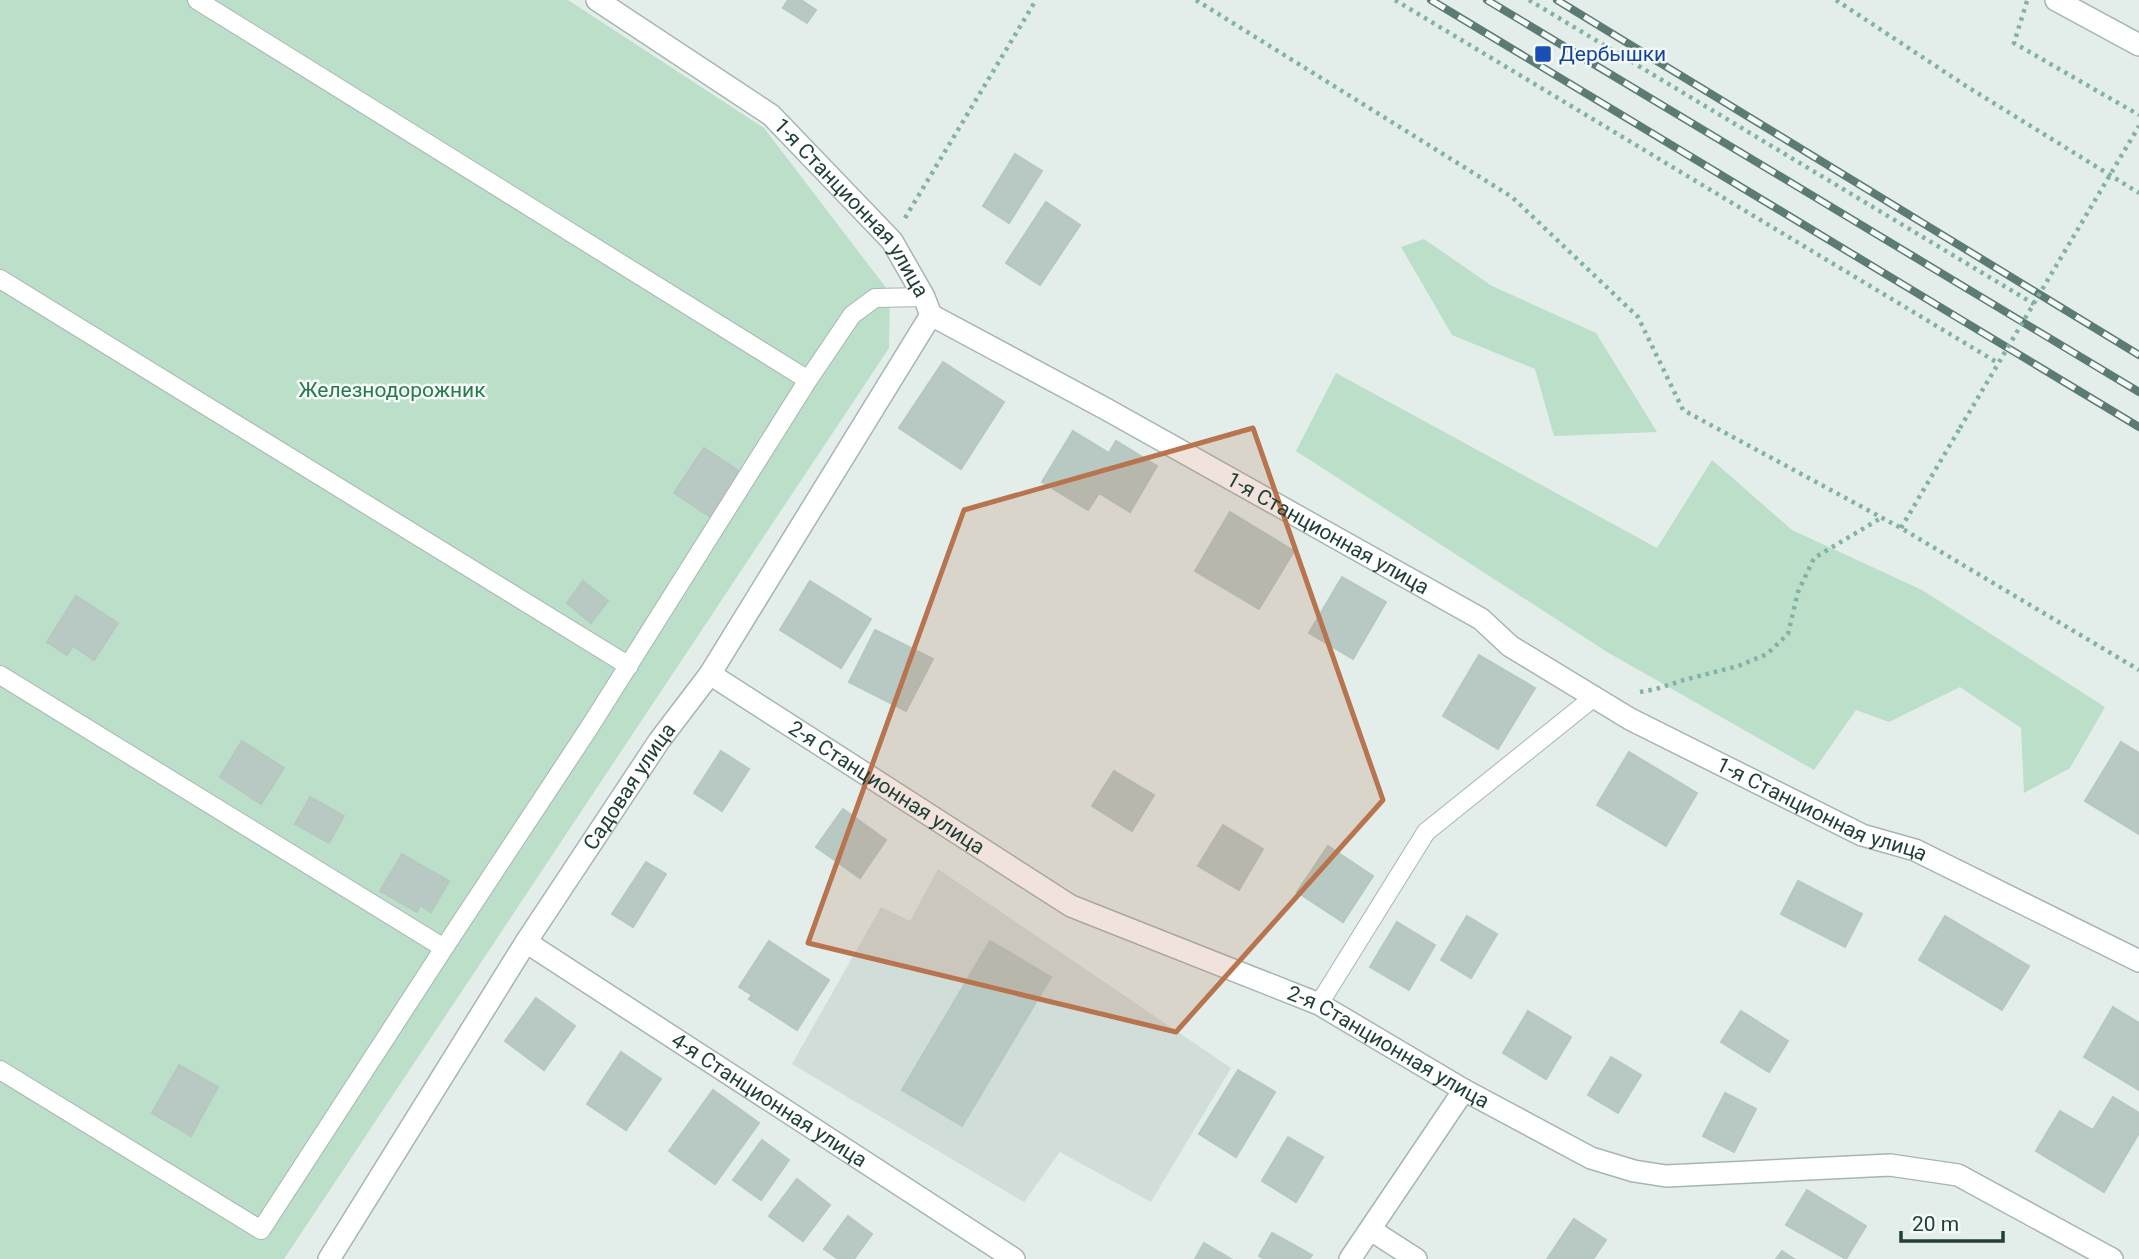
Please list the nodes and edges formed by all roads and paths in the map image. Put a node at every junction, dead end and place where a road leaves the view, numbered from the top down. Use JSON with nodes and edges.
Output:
{"nodes":[{"id":1,"x":197,"y":0,"type":"edge"},
{"id":2,"x":597,"y":0,"type":"edge"},
{"id":3,"x":1036,"y":0,"type":"edge"},
{"id":4,"x":1196,"y":0,"type":"edge"},
{"id":5,"x":1395,"y":0,"type":"edge"},
{"id":6,"x":1529,"y":0,"type":"edge"},
{"id":7,"x":1836,"y":0,"type":"edge"},
{"id":8,"x":2027,"y":0,"type":"edge"},
{"id":9,"x":2056,"y":0,"type":"edge"},
{"id":10,"x":2139,"y":45,"type":"edge"},
{"id":11,"x":2139,"y":115,"type":"edge"},
{"id":12,"x":2139,"y":126,"type":"edge"},
{"id":13,"x":2139,"y":193,"type":"edge"},
{"id":14,"x":892,"y":241,"type":"junction"},
{"id":15,"x":0,"y":279,"type":"edge"},
{"id":16,"x":2034,"y":304,"type":"junction"},
{"id":17,"x":927,"y":306,"type":"junction"},
{"id":18,"x":1998,"y":363,"type":"junction"},
{"id":19,"x":808,"y":380,"type":"junction"},
{"id":20,"x":1881,"y":517,"type":"junction"},
{"id":21,"x":1901,"y":528,"type":"junction"},
{"id":22,"x":629,"y":666,"type":"junction"},
{"id":23,"x":2139,"y":670,"type":"edge"},
{"id":24,"x":710,"y":674,"type":"junction"},
{"id":25,"x":0,"y":675,"type":"edge"},
{"id":26,"x":1593,"y":698,"type":"junction"},
{"id":27,"x":526,"y":942,"type":"junction"},
{"id":28,"x":444,"y":948,"type":"junction"},
{"id":29,"x":2139,"y":961,"type":"edge"},
{"id":30,"x":1319,"y":1004,"type":"junction"},
{"id":31,"x":0,"y":1070,"type":"edge"},
{"id":32,"x":1464,"y":1090,"type":"junction"},
{"id":33,"x":1371,"y":1230,"type":"junction"},
{"id":34,"x":329,"y":1259,"type":"edge"},
{"id":35,"x":1014,"y":1259,"type":"edge"},
{"id":36,"x":1350,"y":1259,"type":"edge"},
{"id":37,"x":1416,"y":1259,"type":"edge"},
{"id":38,"x":2112,"y":1259,"type":"edge"}],
"edges":[{"from":1,"to":19,"type":"lane"},
{"from":2,"to":14,"type":"street","name":"1-я Станционная улица"},
{"from":3,"to":14,"type":"path"},
{"from":4,"to":20,"type":"path"},
{"from":5,"to":18,"type":"path"},
{"from":6,"to":16,"type":"path"},
{"from":7,"to":13,"type":"path"},
{"from":8,"to":11,"type":"path"},
{"from":9,"to":10,"type":"street"},
{"from":12,"to":16,"type":"path","bridge":true},
{"from":14,"to":17,"type":"street","name":"1-я Станционная улица"},
{"from":15,"to":22,"type":"lane"},
{"from":16,"to":18,"type":"path","bridge":true},
{"from":17,"to":19,"type":"lane"},
{"from":17,"to":24,"type":"street","name":"Садовая улица"},
{"from":17,"to":26,"type":"street","name":"1-я Станционная улица"},
{"from":18,"to":21,"type":"path","bridge":true},
{"from":19,"to":22,"type":"lane"},
{"from":20,"to":21,"type":"path"},
{"from":20,"to":26,"type":"path"},
{"from":21,"to":23,"type":"path"},
{"from":22,"to":28,"type":"lane"},
{"from":24,"to":27,"type":"street","name":"Садовая улица"},
{"from":24,"to":30,"type":"street","name":"2-я Станционная улица"},
{"from":25,"to":28,"type":"lane"},
{"from":26,"to":29,"type":"street","name":"1-я Станционная улица"},
{"from":26,"to":30,"type":"lane"},
{"from":27,"to":34,"type":"street","name":"Садовая улица"},
{"from":27,"to":35,"type":"street","name":"4-я Станционная улица"},
{"from":28,"to":31,"type":"lane"},
{"from":30,"to":32,"type":"street","name":"2-я Станционная улица"},
{"from":32,"to":33,"type":"street"},
{"from":32,"to":38,"type":"street","name":"2-я Станционная улица"},
{"from":33,"to":36,"type":"street"},
{"from":33,"to":37,"type":"street"}]}
